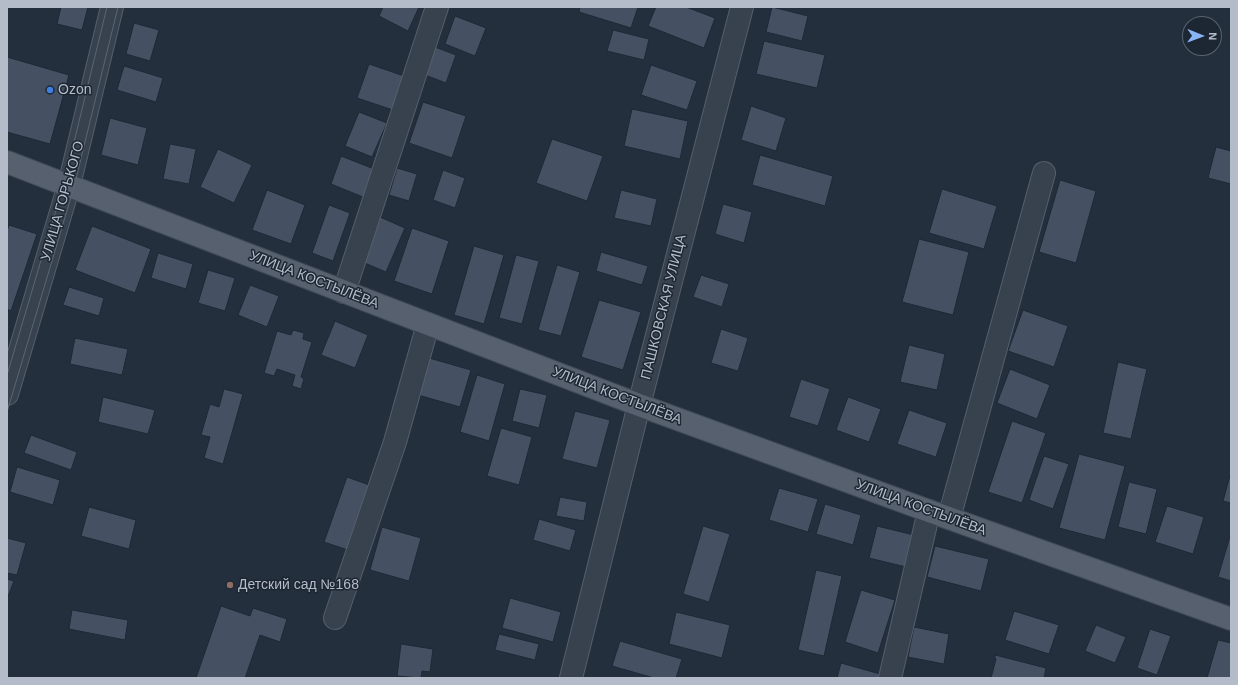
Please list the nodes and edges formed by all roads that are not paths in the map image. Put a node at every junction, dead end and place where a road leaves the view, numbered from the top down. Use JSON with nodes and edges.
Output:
{"nodes":[{"id":1,"x":112,"y":7,"type":"edge"},
{"id":2,"x":437,"y":7,"type":"edge"},
{"id":3,"x":742,"y":7,"type":"edge"},
{"id":4,"x":7,"y":162,"type":"edge"},
{"id":5,"x":1044,"y":173,"type":"dead end"},
{"id":6,"x":69,"y":185,"type":"junction"},
{"id":7,"x":344,"y":292,"type":"junction"},
{"id":8,"x":428,"y":324,"type":"junction"},
{"id":9,"x":7,"y":394,"type":"edge"},
{"id":10,"x":639,"y":405,"type":"junction"},
{"id":11,"x":939,"y":515,"type":"junction"},
{"id":12,"x":335,"y":618,"type":"dead end"},
{"id":13,"x":1231,"y":619,"type":"edge"},
{"id":14,"x":571,"y":678,"type":"edge"},
{"id":15,"x":890,"y":678,"type":"edge"}],
"edges":[{"from":1,"to":6,"type":"street","name":"УЛИЦА ГОРЬКОГО"},
{"from":2,"to":7,"type":"street"},
{"from":3,"to":10,"type":"street","name":"ПАШКОВСКАЯ УЛИЦА"},
{"from":4,"to":6,"type":"main road","name":"УЛИЦА КОСТЫЛЁВА"},
{"from":5,"to":11,"type":"street"},
{"from":6,"to":7,"type":"main road","name":"УЛИЦА КОСТЫЛЁВА"},
{"from":6,"to":9,"type":"street","name":"УЛИЦА ГОРЬКОГО"},
{"from":7,"to":8,"type":"main road","name":"УЛИЦА КОСТЫЛЁВА"},
{"from":8,"to":10,"type":"main road","name":"УЛИЦА КОСТЫЛЁВА"},
{"from":8,"to":12,"type":"street"},
{"from":10,"to":11,"type":"main road","name":"УЛИЦА КОСТЫЛЁВА"},
{"from":10,"to":14,"type":"street","name":"ПАШКОВСКАЯ УЛИЦА"},
{"from":11,"to":13,"type":"main road","name":"УЛИЦА КОСТЫЛЁВА"},
{"from":11,"to":15,"type":"street"}]}
